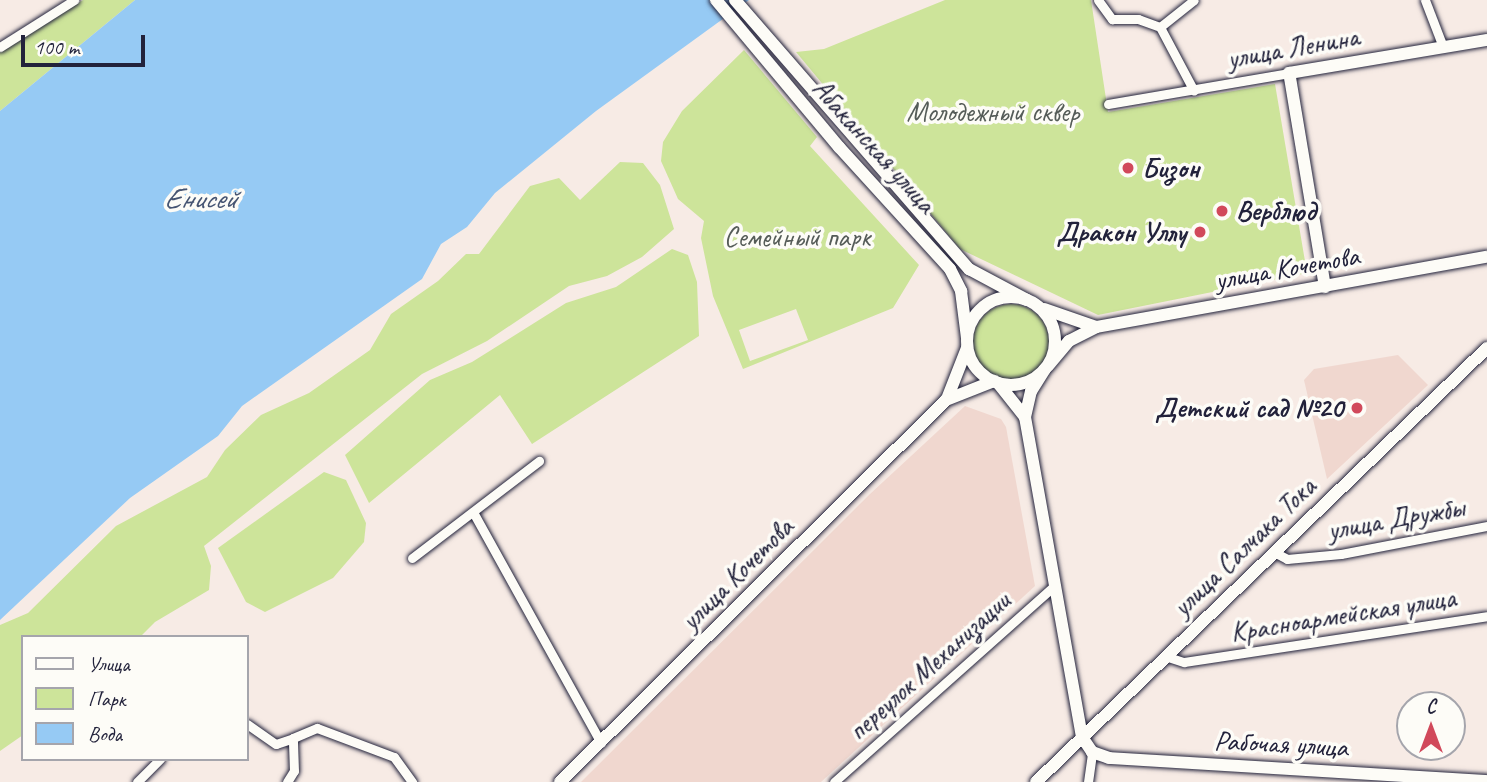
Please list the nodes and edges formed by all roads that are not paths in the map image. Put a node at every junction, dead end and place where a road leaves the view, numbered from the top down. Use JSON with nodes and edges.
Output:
{"nodes":[{"id":1,"x":74,"y":0,"type":"edge"},
{"id":2,"x":716,"y":0,"type":"edge"},
{"id":3,"x":735,"y":0,"type":"edge"},
{"id":4,"x":1098,"y":0,"type":"edge"},
{"id":5,"x":1194,"y":0,"type":"edge"},
{"id":6,"x":1425,"y":0,"type":"edge"},
{"id":7,"x":1160,"y":27,"type":"junction"},
{"id":8,"x":1487,"y":40,"type":"edge"},
{"id":9,"x":0,"y":47,"type":"edge"},
{"id":10,"x":1443,"y":47,"type":"junction"},
{"id":11,"x":1289,"y":73,"type":"junction"},
{"id":12,"x":1194,"y":91,"type":"junction"},
{"id":13,"x":1108,"y":104,"type":"dead end"},
{"id":14,"x":1487,"y":257,"type":"edge"},
{"id":15,"x":1325,"y":286,"type":"junction"},
{"id":16,"x":1029,"y":300,"type":"junction"},
{"id":17,"x":1096,"y":327,"type":"junction"},
{"id":18,"x":967,"y":342,"type":"junction"},
{"id":19,"x":1487,"y":348,"type":"edge"},
{"id":20,"x":1046,"y":368,"type":"junction"},
{"id":21,"x":996,"y":382,"type":"junction"},
{"id":22,"x":947,"y":399,"type":"junction"},
{"id":23,"x":1025,"y":417,"type":"junction"},
{"id":24,"x":540,"y":461,"type":"dead end"},
{"id":25,"x":473,"y":512,"type":"junction"},
{"id":26,"x":1487,"y":526,"type":"edge"},
{"id":27,"x":1274,"y":552,"type":"junction"},
{"id":28,"x":412,"y":558,"type":"dead end"},
{"id":29,"x":1055,"y":585,"type":"junction"},
{"id":30,"x":1487,"y":616,"type":"edge"},
{"id":31,"x":1165,"y":656,"type":"junction"},
{"id":32,"x":248,"y":725,"type":"edge"},
{"id":33,"x":1082,"y":737,"type":"junction"},
{"id":34,"x":293,"y":738,"type":"junction"},
{"id":35,"x":601,"y":743,"type":"junction"},
{"id":36,"x":1092,"y":752,"type":"junction"},
{"id":37,"x":158,"y":761,"type":"edge"},
{"id":38,"x":1487,"y":781,"type":"edge"},
{"id":39,"x":137,"y":782,"type":"edge"},
{"id":40,"x":286,"y":782,"type":"edge"},
{"id":41,"x":412,"y":782,"type":"edge"},
{"id":42,"x":560,"y":782,"type":"edge"},
{"id":43,"x":835,"y":782,"type":"edge"},
{"id":44,"x":1036,"y":782,"type":"edge"},
{"id":45,"x":1088,"y":782,"type":"edge"}],
"edges":[{"from":1,"to":9,"type":"street"},
{"from":2,"to":18,"type":"main road","name":"Абаканская улица"},
{"from":3,"to":16,"type":"main road","name":"Абаканская улица"},
{"from":4,"to":7,"type":"street"},
{"from":5,"to":7,"type":"street"},
{"from":6,"to":10,"type":"street"},
{"from":7,"to":12,"type":"street"},
{"from":8,"to":10,"type":"main road","name":"улица Ленина"},
{"from":10,"to":11,"type":"main road","name":"улица Ленина"},
{"from":11,"to":12,"type":"street","name":"улица Ленина"},
{"from":11,"to":15,"type":"main road"},
{"from":12,"to":13,"type":"street","name":"улица Ленина"},
{"from":14,"to":15,"type":"main road","name":"улица Кочетова"},
{"from":15,"to":17,"type":"main road","name":"улица Кочетова"},
{"from":16,"to":17,"type":"main road","name":"улица Кочетова"},
{"from":16,"to":18,"type":"main road"},
{"from":16,"to":20,"type":"main road"},
{"from":17,"to":20,"type":"main road","name":"улица Кочетова"},
{"from":18,"to":21,"type":"main road"},
{"from":18,"to":22,"type":"main road","name":"улица Кочетова"},
{"from":19,"to":27,"type":"main road","name":"улица Салчака Тока"},
{"from":20,"to":21,"type":"main road"},
{"from":20,"to":23,"type":"main road"},
{"from":21,"to":22,"type":"main road","name":"улица Кочетова"},
{"from":21,"to":23,"type":"main road"},
{"from":22,"to":35,"type":"main road","name":"улица Кочетова"},
{"from":23,"to":29,"type":"main road"},
{"from":24,"to":25,"type":"street"},
{"from":25,"to":28,"type":"street"},
{"from":25,"to":35,"type":"street"},
{"from":26,"to":27,"type":"street","name":"улица Дружбы"},
{"from":27,"to":31,"type":"main road","name":"улица Салчака Тока"},
{"from":29,"to":33,"type":"main road"},
{"from":29,"to":43,"type":"street","name":"переулок Механизации"},
{"from":30,"to":31,"type":"street","name":"Красноармейская улица"},
{"from":31,"to":33,"type":"main road","name":"улица Салчака Тока"},
{"from":32,"to":34,"type":"street"},
{"from":33,"to":36,"type":"main road"},
{"from":33,"to":44,"type":"main road","name":"улица Салчака Тока"},
{"from":34,"to":40,"type":"street"},
{"from":34,"to":41,"type":"street"},
{"from":35,"to":42,"type":"main road","name":"улица Кочетова"},
{"from":36,"to":38,"type":"main road","name":"Рабочая улица"},
{"from":36,"to":45,"type":"street"},
{"from":37,"to":39,"type":"street"}]}
